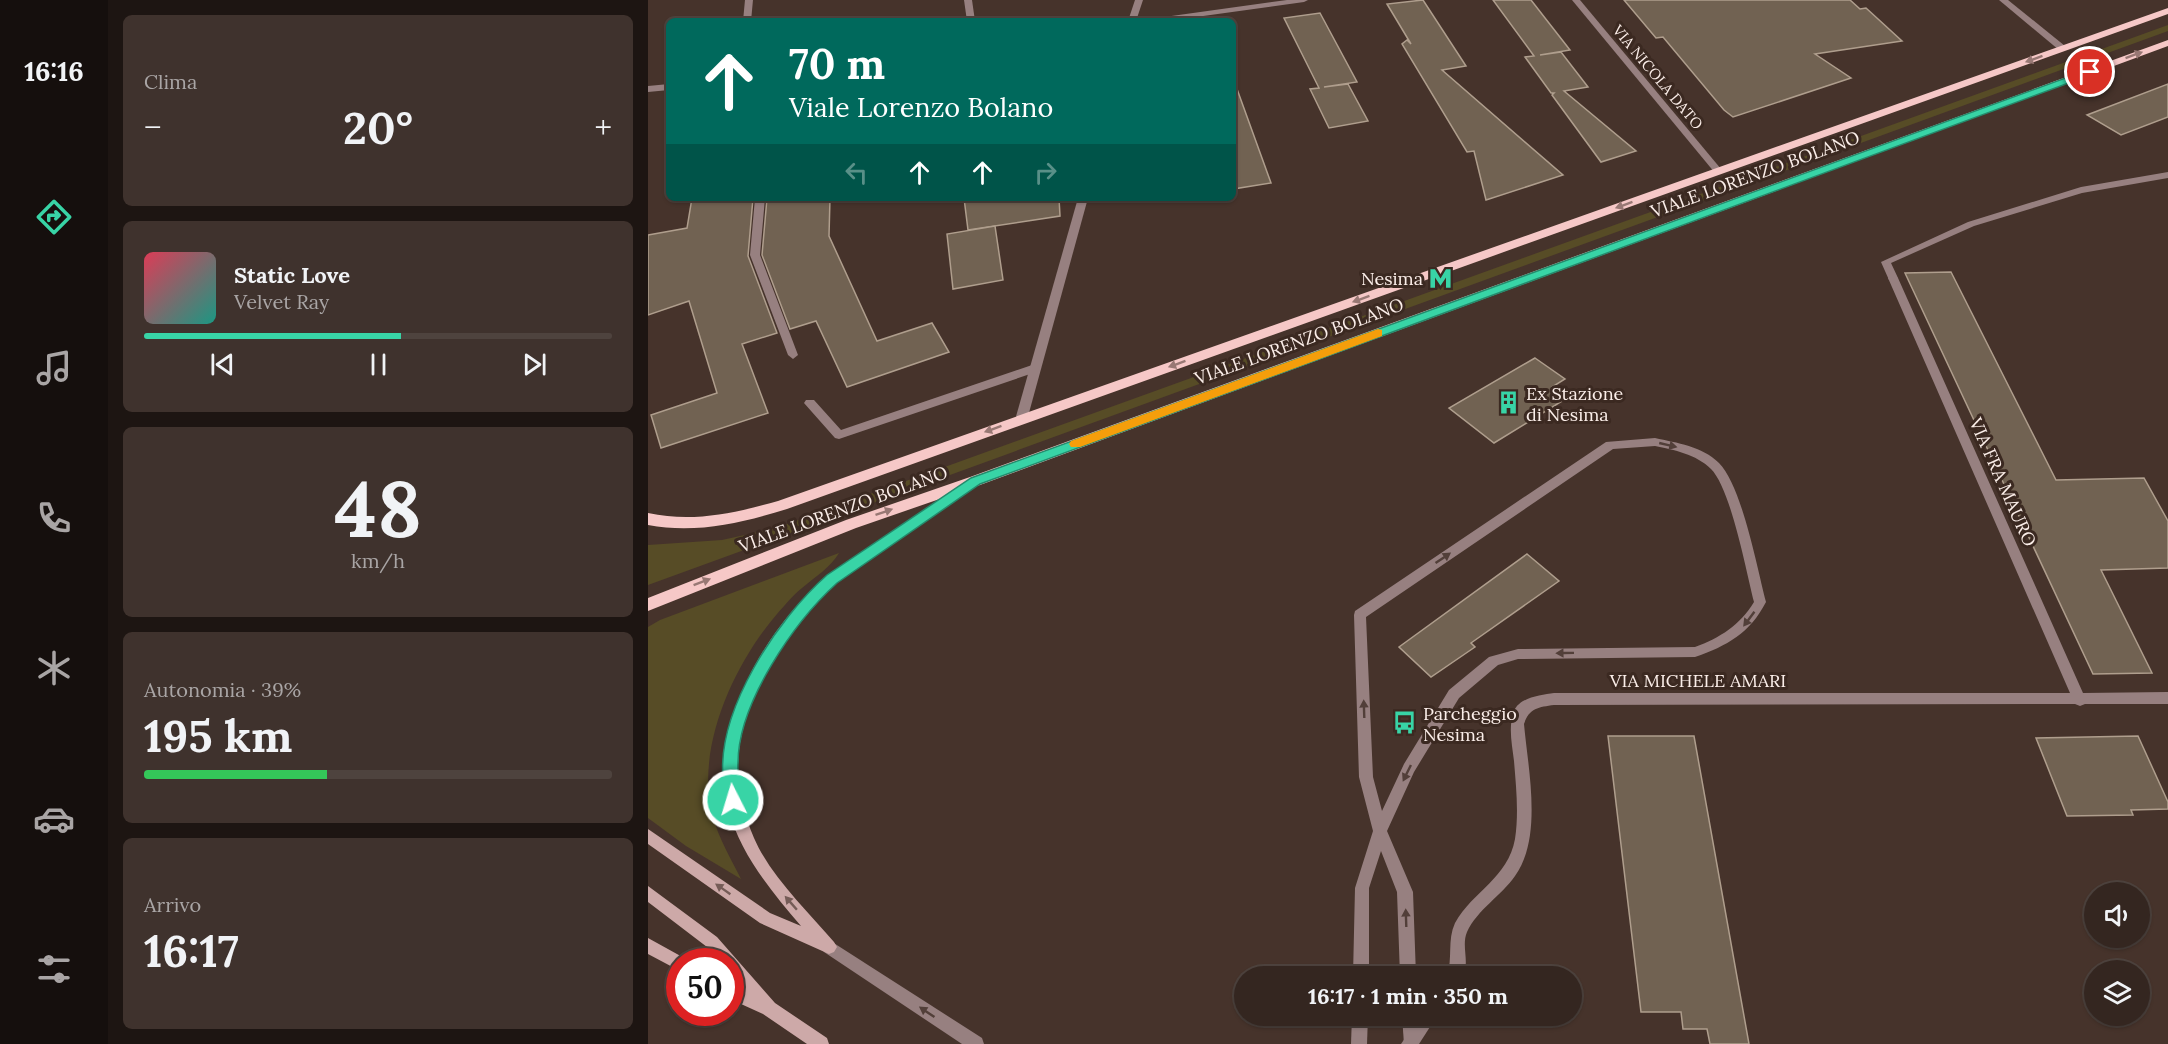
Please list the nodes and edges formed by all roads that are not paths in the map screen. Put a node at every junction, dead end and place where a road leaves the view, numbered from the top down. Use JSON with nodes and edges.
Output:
{"nodes":[{"id":1,"x":749,"y":0,"type":"edge"},
{"id":2,"x":968,"y":0,"type":"edge"},
{"id":3,"x":1139,"y":0,"type":"edge"},
{"id":4,"x":1304,"y":0,"type":"edge"},
{"id":5,"x":1576,"y":0,"type":"edge"},
{"id":6,"x":2003,"y":0,"type":"edge"},
{"id":7,"x":2168,"y":11,"type":"edge"},
{"id":8,"x":747,"y":18,"type":"edge"},
{"id":9,"x":971,"y":18,"type":"edge"},
{"id":10,"x":1133,"y":18,"type":"edge"},
{"id":11,"x":1171,"y":18,"type":"edge"},
{"id":12,"x":2168,"y":43,"type":"edge"},
{"id":13,"x":2062,"y":48,"type":"junction"},
{"id":14,"x":666,"y":87,"type":"edge"},
{"id":15,"x":648,"y":89,"type":"edge"},
{"id":16,"x":1718,"y":171,"type":"junction"},
{"id":17,"x":2168,"y":175,"type":"edge"},
{"id":18,"x":760,"y":201,"type":"edge"},
{"id":19,"x":1082,"y":201,"type":"edge"},
{"id":20,"x":793,"y":355,"type":"dead end"},
{"id":21,"x":1035,"y":368,"type":"junction"},
{"id":22,"x":810,"y":403,"type":"dead end"},
{"id":23,"x":1021,"y":420,"type":"junction"},
{"id":24,"x":975,"y":481,"type":"junction"},
{"id":25,"x":648,"y":519,"type":"edge"},
{"id":26,"x":648,"y":605,"type":"edge"},
{"id":27,"x":2168,"y":698,"type":"edge"},
{"id":28,"x":2080,"y":700,"type":"junction"},
{"id":29,"x":1380,"y":831,"type":"junction"},
{"id":30,"x":648,"y":836,"type":"edge"},
{"id":31,"x":648,"y":893,"type":"edge"},
{"id":32,"x":648,"y":945,"type":"edge"},
{"id":33,"x":830,"y":947,"type":"junction"},
{"id":34,"x":717,"y":948,"type":"edge"},
{"id":35,"x":666,"y":955,"type":"edge"},
{"id":36,"x":1361,"y":966,"type":"edge"},
{"id":37,"x":1408,"y":966,"type":"edge"},
{"id":38,"x":1459,"y":966,"type":"edge"},
{"id":39,"x":744,"y":980,"type":"edge"},
{"id":40,"x":744,"y":997,"type":"edge"},
{"id":41,"x":769,"y":1009,"type":"junction"},
{"id":42,"x":1360,"y":1026,"type":"edge"},
{"id":43,"x":1410,"y":1026,"type":"edge"},
{"id":44,"x":1422,"y":1026,"type":"edge"},
{"id":45,"x":1410,"y":1043,"type":"edge"},
{"id":46,"x":821,"y":1044,"type":"edge"},
{"id":47,"x":976,"y":1044,"type":"edge"},
{"id":48,"x":1359,"y":1044,"type":"edge"}],
"edges":[{"from":1,"to":8,"type":"street"},
{"from":2,"to":9,"type":"street"},
{"from":3,"to":10,"type":"street"},
{"from":4,"to":11,"type":"street"},
{"from":5,"to":16,"type":"street","name":"VIA NICOLA DATO"},
{"from":6,"to":13,"type":"street"},
{"from":7,"to":13,"type":"main road","name":"VIALE LORENZO BOLANO"},
{"from":24,"to":12,"type":"main road","name":"VIALE LORENZO BOLANO","one_way":true},
{"from":13,"to":16,"type":"main road","name":"VIALE LORENZO BOLANO","one_way":true},
{"from":14,"to":15,"type":"street"},
{"from":16,"to":23,"type":"main road","name":"VIALE LORENZO BOLANO","one_way":true},
{"from":17,"to":28,"type":"street","name":"VIA FRA MAURO"},
{"from":18,"to":20,"type":"street"},
{"from":19,"to":21,"type":"street"},
{"from":21,"to":22,"type":"street"},
{"from":21,"to":23,"type":"street"},
{"from":23,"to":25,"type":"main road","name":"VIALE LORENZO BOLANO","one_way":true},
{"from":26,"to":24,"type":"main road","name":"VIALE LORENZO BOLANO","one_way":true},
{"from":33,"to":24,"type":"main road","one_way":true},
{"from":27,"to":28,"type":"street","name":"VIA MICHELE AMARI"},
{"from":28,"to":38,"type":"street","name":"VIA MICHELE AMARI"},
{"from":29,"to":29,"type":"street","one_way":true},
{"from":29,"to":36,"type":"street"},
{"from":37,"to":29,"type":"street","one_way":true},
{"from":33,"to":30,"type":"main road","one_way":true},
{"from":31,"to":34,"type":"main road"},
{"from":32,"to":35,"type":"main road"},
{"from":47,"to":33,"type":"street","one_way":true},
{"from":39,"to":41,"type":"main road"},
{"from":40,"to":41,"type":"main road"},
{"from":41,"to":46,"type":"main road"},
{"from":42,"to":48,"type":"street"},
{"from":43,"to":45,"type":"street"},
{"from":44,"to":45,"type":"street"}]}
